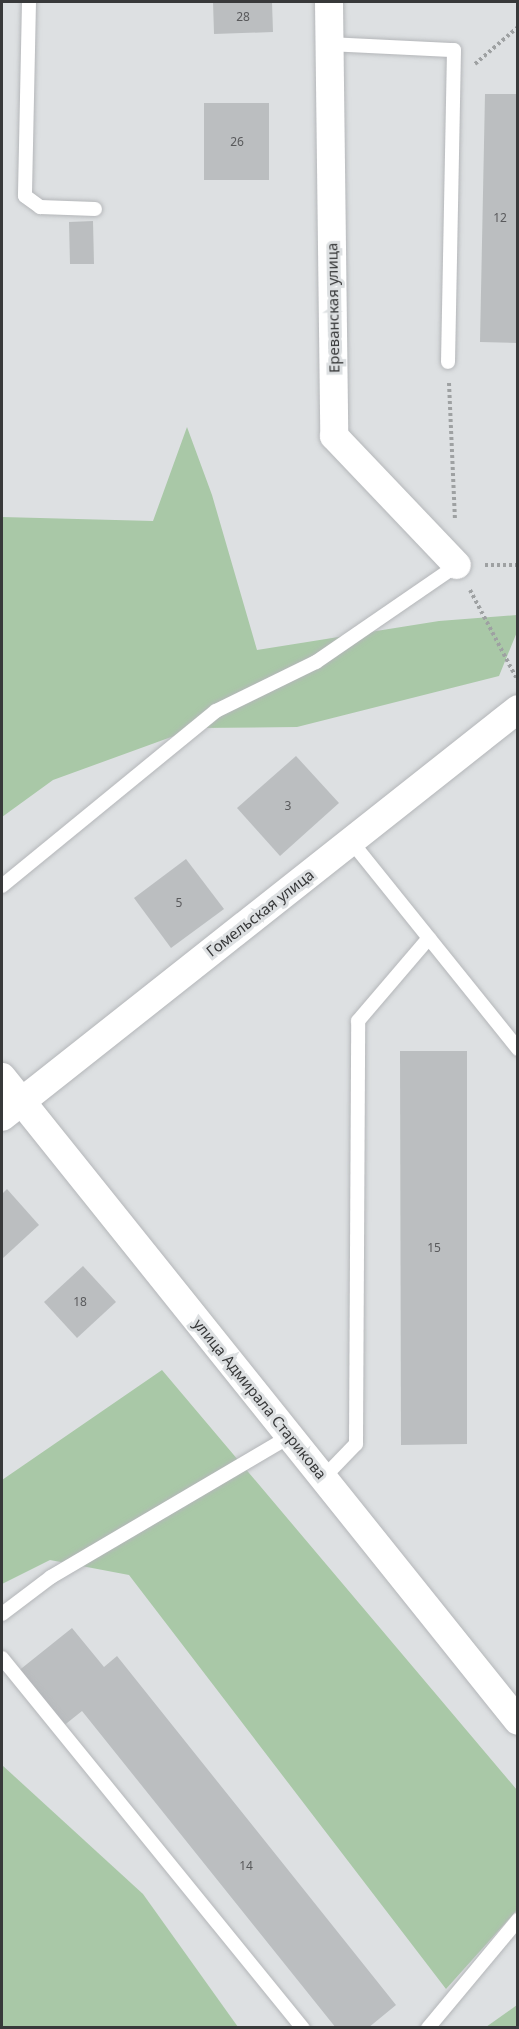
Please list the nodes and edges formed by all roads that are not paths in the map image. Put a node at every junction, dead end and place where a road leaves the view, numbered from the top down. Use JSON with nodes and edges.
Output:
{"nodes":[{"id":1,"x":30,"y":2,"type":"edge"},
{"id":2,"x":330,"y":2,"type":"edge"},
{"id":3,"x":330,"y":44,"type":"junction"},
{"id":4,"x":95,"y":209,"type":"dead end"},
{"id":5,"x":448,"y":362,"type":"road end"},
{"id":6,"x":457,"y":565,"type":"joint"},
{"id":7,"x":518,"y":709,"type":"edge"},
{"id":8,"x":351,"y":841,"type":"junction"},
{"id":9,"x":2,"y":886,"type":"edge"},
{"id":10,"x":429,"y":938,"type":"junction"},
{"id":11,"x":518,"y":1049,"type":"edge"},
{"id":12,"x":2,"y":1077,"type":"edge"},
{"id":13,"x":12,"y":1108,"type":"edge"},
{"id":14,"x":290,"y":1436,"type":"junction"},
{"id":15,"x":323,"y":1478,"type":"junction"},
{"id":16,"x":2,"y":1614,"type":"edge"},
{"id":17,"x":2,"y":1658,"type":"edge"},
{"id":18,"x":518,"y":1721,"type":"edge"},
{"id":19,"x":518,"y":1920,"type":"edge"},
{"id":20,"x":303,"y":2028,"type":"edge"},
{"id":21,"x":428,"y":2028,"type":"edge"}],
"edges":[{"from":1,"to":4,"type":"lane"},
{"from":2,"to":3,"type":"street","name":"Ереванская улица"},
{"from":3,"to":5,"type":"lane"},
{"from":3,"to":6,"type":"street","name":"Ереванская улица"},
{"from":6,"to":9,"type":"lane"},
{"from":7,"to":8,"type":"street","name":"Гомельская улица"},
{"from":8,"to":10,"type":"lane"},
{"from":8,"to":13,"type":"street","name":"Гомельская улица"},
{"from":10,"to":11,"type":"lane"},
{"from":10,"to":15,"type":"lane"},
{"from":12,"to":13,"type":"street","name":"улица Адмирала Старикова"},
{"from":13,"to":14,"type":"street","name":"улица Адмирала Старикова"},
{"from":14,"to":15,"type":"street","name":"улица Адмирала Старикова"},
{"from":14,"to":16,"type":"lane"},
{"from":15,"to":18,"type":"street","name":"улица Адмирала Старикова"},
{"from":17,"to":20,"type":"lane"},
{"from":19,"to":21,"type":"lane"}]}
